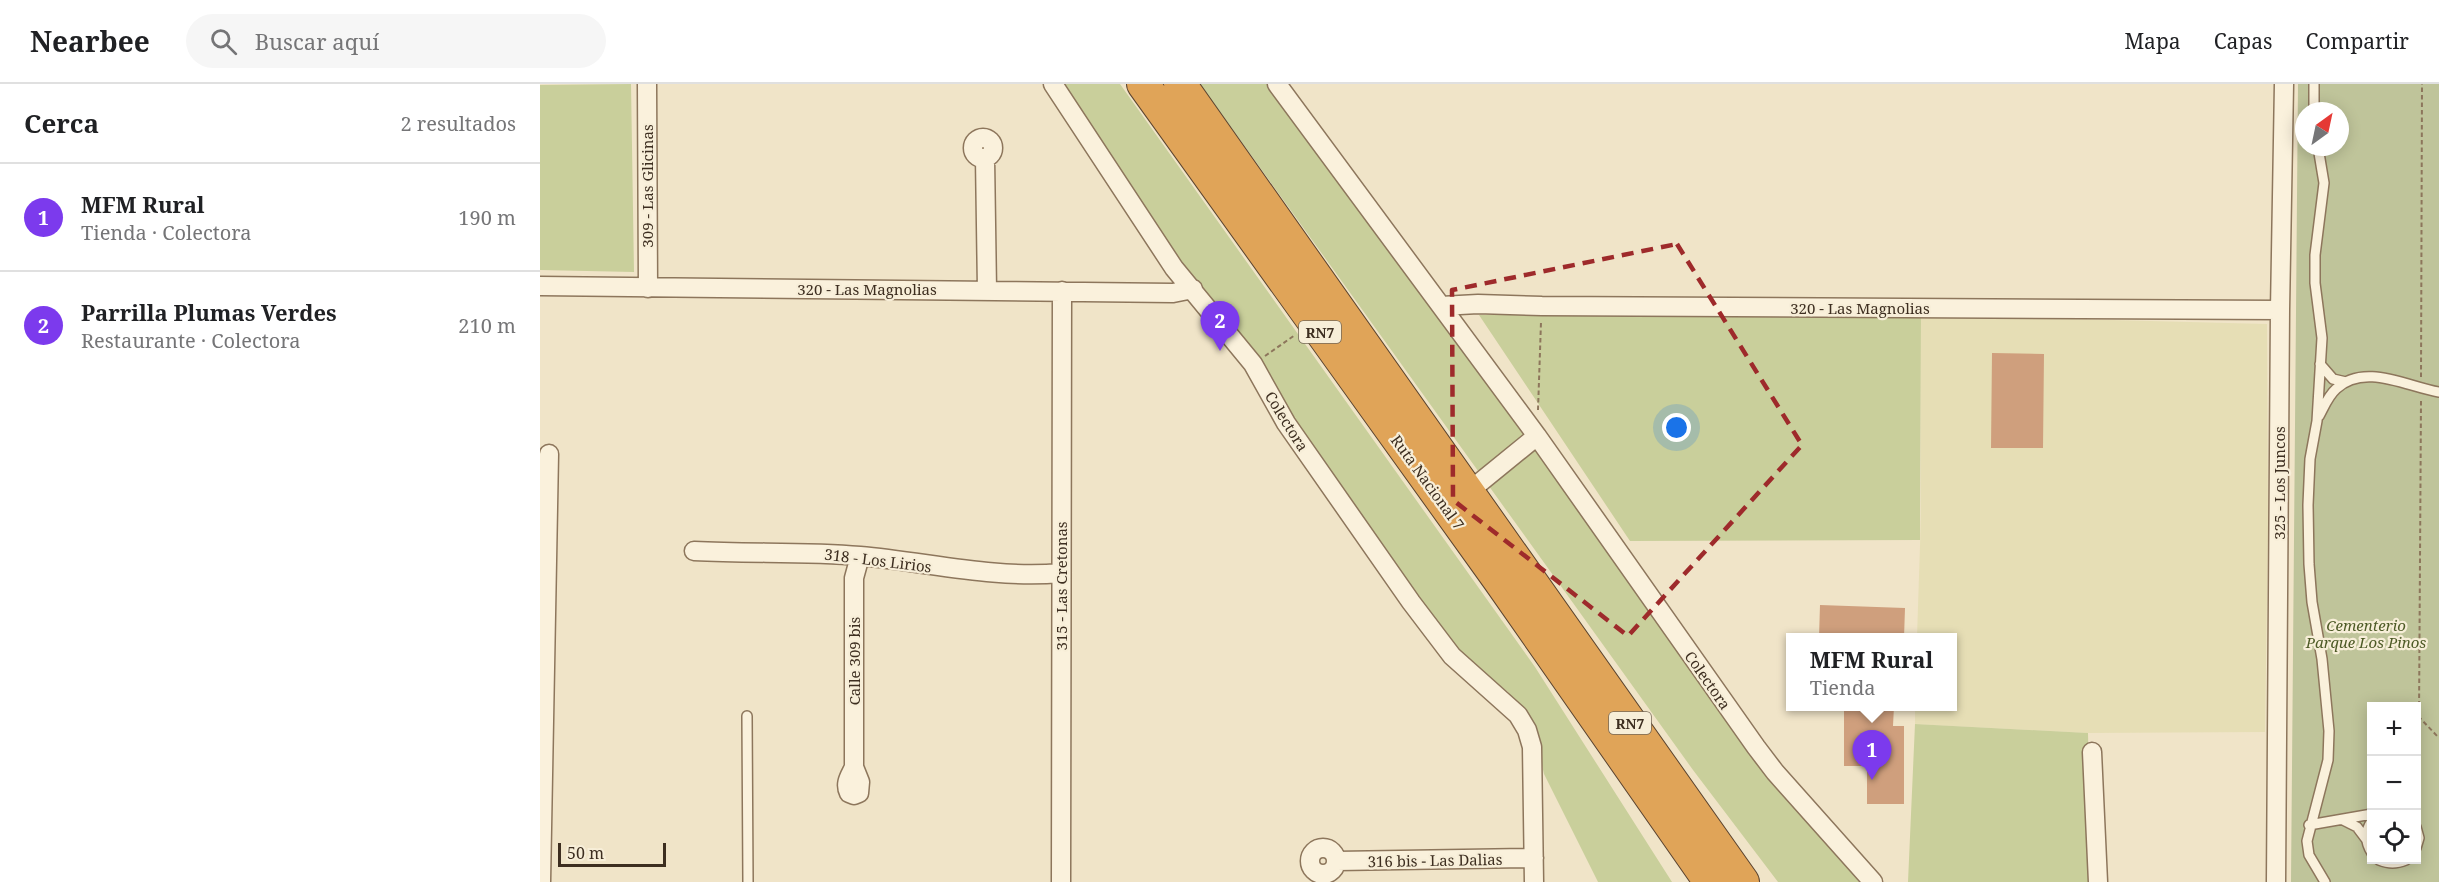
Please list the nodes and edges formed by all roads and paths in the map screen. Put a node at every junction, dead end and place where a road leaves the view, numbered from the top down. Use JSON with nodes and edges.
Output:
{"nodes":[{"id":1,"x":647,"y":84,"type":"edge"},
{"id":2,"x":1053,"y":84,"type":"edge"},
{"id":3,"x":1143,"y":84,"type":"edge"},
{"id":4,"x":1180,"y":84,"type":"edge"},
{"id":5,"x":1277,"y":84,"type":"edge"},
{"id":6,"x":2284,"y":84,"type":"edge"},
{"id":7,"x":2314,"y":84,"type":"edge"},
{"id":8,"x":2422,"y":84,"type":"edge"},
{"id":9,"x":2314,"y":102,"type":"edge"},
{"id":10,"x":2320,"y":156,"type":"edge"},
{"id":11,"x":985,"y":158,"type":"dead end"},
{"id":12,"x":540,"y":286,"type":"edge"},
{"id":13,"x":648,"y":288,"type":"junction"},
{"id":14,"x":1193,"y":289,"type":"junction"},
{"id":15,"x":987,"y":290,"type":"junction"},
{"id":16,"x":1062,"y":291,"type":"junction"},
{"id":17,"x":1441,"y":306,"type":"junction"},
{"id":18,"x":1542,"y":306,"type":"junction"},
{"id":19,"x":2280,"y":310,"type":"junction"},
{"id":20,"x":1313,"y":322,"type":"junction"},
{"id":21,"x":1253,"y":364,"type":"junction"},
{"id":22,"x":2320,"y":364,"type":"junction"},
{"id":23,"x":2352,"y":380,"type":"junction"},
{"id":24,"x":2421,"y":389,"type":"junction"},
{"id":25,"x":2439,"y":392,"type":"edge"},
{"id":26,"x":2317,"y":421,"type":"junction"},
{"id":27,"x":1537,"y":436,"type":"junction"},
{"id":28,"x":549,"y":454,"type":"dead end"},
{"id":29,"x":1467,"y":493,"type":"junction"},
{"id":30,"x":694,"y":551,"type":"dead end"},
{"id":31,"x":860,"y":556,"type":"junction"},
{"id":32,"x":1061,"y":573,"type":"junction"},
{"id":33,"x":543,"y":641,"type":"edge"},
{"id":34,"x":747,"y":716,"type":"dead end"},
{"id":35,"x":2439,"y":738,"type":"edge"},
{"id":36,"x":2092,"y":752,"type":"dead end"},
{"id":37,"x":854,"y":767,"type":"dead end"},
{"id":38,"x":1675,"y":787,"type":"junction"},
{"id":39,"x":541,"y":808,"type":"edge"},
{"id":40,"x":2367,"y":815,"type":"edge"},
{"id":41,"x":2341,"y":820,"type":"junction"},
{"id":42,"x":2309,"y":825,"type":"junction"},
{"id":43,"x":2367,"y":829,"type":"edge"},
{"id":44,"x":2366,"y":839,"type":"joint"},
{"id":45,"x":1683,"y":844,"type":"junction"},
{"id":46,"x":1534,"y":858,"type":"junction"},
{"id":47,"x":1337,"y":861,"type":"dead end"},
{"id":48,"x":541,"y":882,"type":"edge"},
{"id":49,"x":748,"y":882,"type":"edge"},
{"id":50,"x":1061,"y":882,"type":"edge"},
{"id":51,"x":1534,"y":882,"type":"edge"},
{"id":52,"x":1704,"y":882,"type":"edge"},
{"id":53,"x":1710,"y":882,"type":"edge"},
{"id":54,"x":1743,"y":882,"type":"edge"},
{"id":55,"x":1762,"y":882,"type":"edge"},
{"id":56,"x":1873,"y":882,"type":"edge"},
{"id":57,"x":2098,"y":882,"type":"edge"},
{"id":58,"x":2276,"y":882,"type":"edge"},
{"id":59,"x":2325,"y":882,"type":"edge"}],
"edges":[{"from":1,"to":13,"type":"street","name":"309 - Las Glicinas"},
{"from":2,"to":14,"type":"street","name":"Colectora"},
{"from":3,"to":20,"type":"highway","name":"Ruta Nacional 7","number":"RN7"},
{"from":4,"to":29,"type":"highway","name":"Ruta Nacional 7","number":"RN7"},
{"from":5,"to":17,"type":"street","name":"Colectora"},
{"from":6,"to":19,"type":"street","name":"325 - Los Juncos"},
{"from":7,"to":9,"type":"lane"},
{"from":8,"to":24,"type":"path"},
{"from":10,"to":22,"type":"lane"},
{"from":11,"to":15,"type":"street"},
{"from":12,"to":13,"type":"street","name":"320 - Las Magnolias"},
{"from":13,"to":15,"type":"street","name":"320 - Las Magnolias"},
{"from":14,"to":16,"type":"street","name":"320 - Las Magnolias"},
{"from":14,"to":21,"type":"street","name":"Colectora"},
{"from":15,"to":16,"type":"street","name":"320 - Las Magnolias"},
{"from":16,"to":32,"type":"street","name":"315 - Las Cretonas"},
{"from":17,"to":18,"type":"street","name":"320 - Las Magnolias"},
{"from":17,"to":27,"type":"street","name":"Colectora"},
{"from":18,"to":19,"type":"street","name":"320 - Las Magnolias"},
{"from":18,"to":27,"type":"path"},
{"from":19,"to":58,"type":"street","name":"325 - Los Juncos"},
{"from":20,"to":21,"type":"path"},
{"from":20,"to":45,"type":"highway","name":"Ruta Nacional 7","number":"RN7"},
{"from":21,"to":46,"type":"street","name":"Colectora"},
{"from":22,"to":23,"type":"lane"},
{"from":22,"to":26,"type":"lane"},
{"from":23,"to":24,"type":"lane"},
{"from":23,"to":26,"type":"lane"},
{"from":24,"to":25,"type":"lane"},
{"from":24,"to":35,"type":"path"},
{"from":26,"to":42,"type":"lane"},
{"from":27,"to":29,"type":"street"},
{"from":27,"to":56,"type":"street","name":"Colectora"},
{"from":28,"to":33,"type":"street"},
{"from":29,"to":38,"type":"highway","name":"Ruta Nacional 7","number":"RN7"},
{"from":30,"to":31,"type":"street","name":"318 - Los Lirios"},
{"from":31,"to":32,"type":"street","name":"318 - Los Lirios"},
{"from":31,"to":37,"type":"street","name":"Calle 309 bis"},
{"from":32,"to":50,"type":"street","name":"315 - Las Cretonas"},
{"from":33,"to":39,"type":"street"},
{"from":34,"to":49,"type":"lane"},
{"from":36,"to":57,"type":"street"},
{"from":38,"to":54,"type":"highway","name":"Ruta Nacional 7","number":"RN7"},
{"from":38,"to":55,"type":"highway"},
{"from":39,"to":48,"type":"street"},
{"from":40,"to":41,"type":"lane"},
{"from":41,"to":42,"type":"lane"},
{"from":41,"to":44,"type":"lane"},
{"from":42,"to":59,"type":"lane"},
{"from":43,"to":44,"type":"lane"},
{"from":45,"to":52,"type":"highway"},
{"from":45,"to":53,"type":"highway","name":"Ruta Nacional 7","number":"RN7"},
{"from":46,"to":47,"type":"street","name":"316 bis - Las Dalias"},
{"from":46,"to":51,"type":"street"}]}
